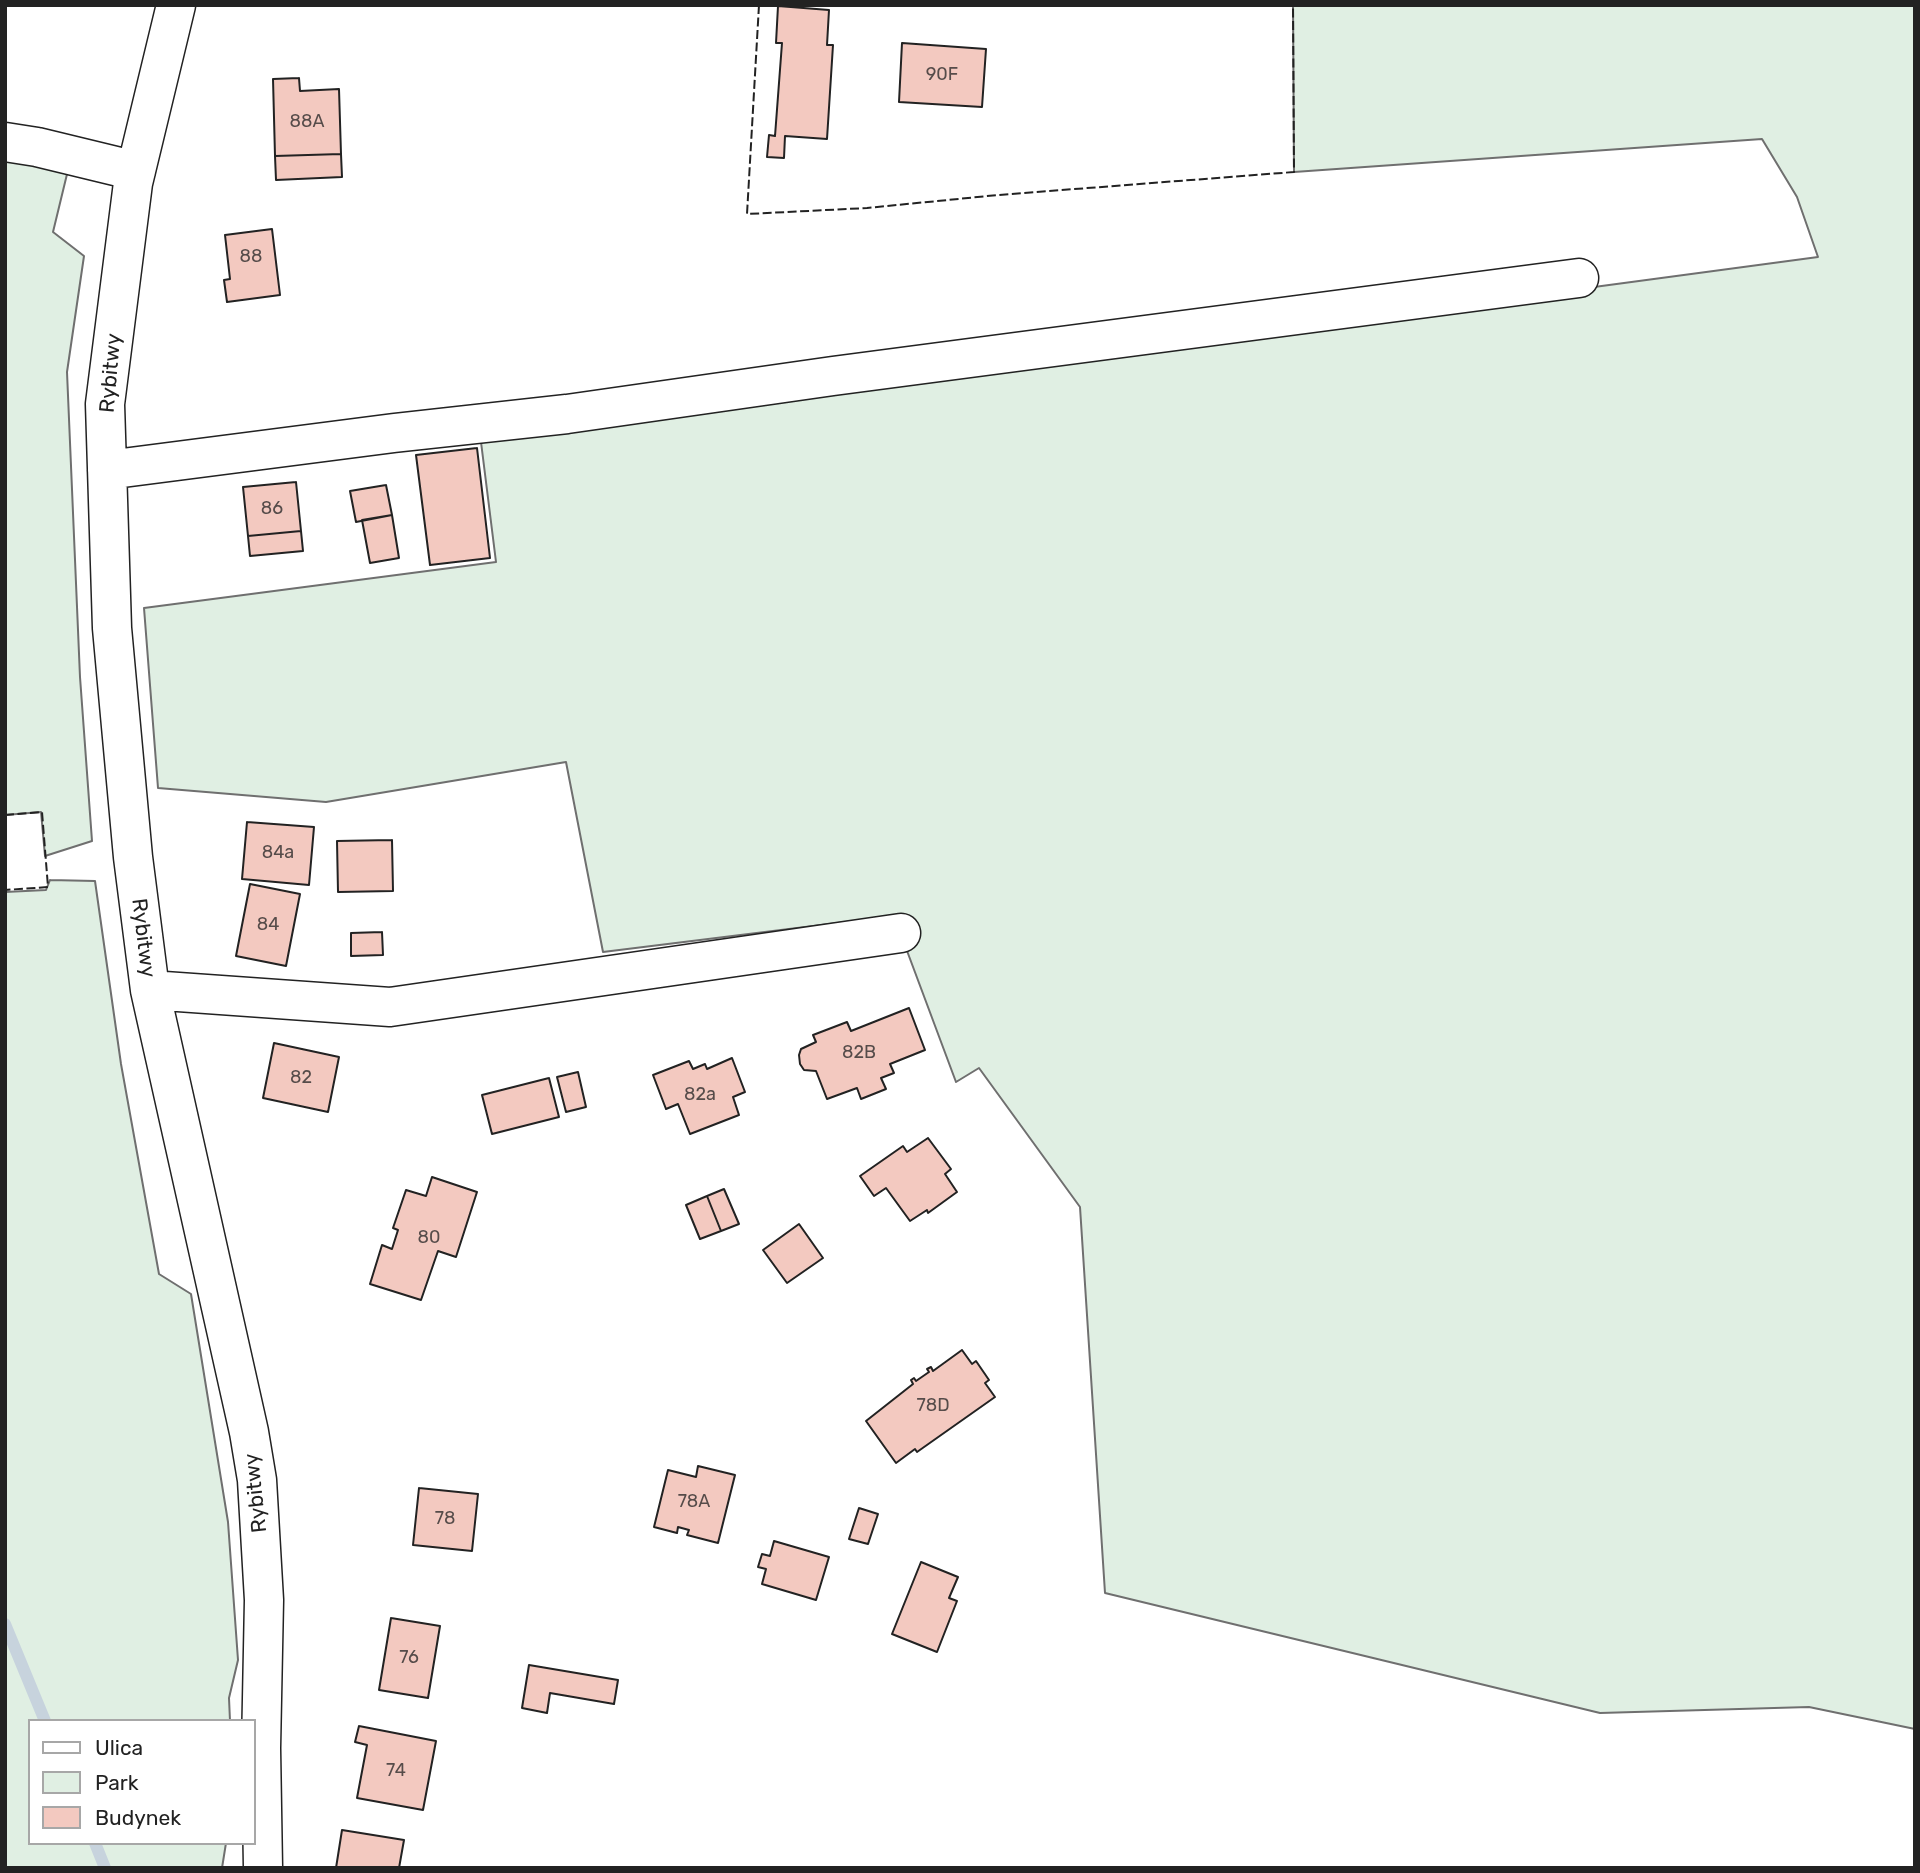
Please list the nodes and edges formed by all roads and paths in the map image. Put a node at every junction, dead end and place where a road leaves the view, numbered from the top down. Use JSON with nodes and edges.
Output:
{"nodes":[{"id":1,"x":176,"y":5,"type":"edge"},
{"id":2,"x":5,"y":142,"type":"edge"},
{"id":3,"x":136,"y":171,"type":"junction"},
{"id":4,"x":1580,"y":278,"type":"dead end"},
{"id":5,"x":107,"y":470,"type":"junction"},
{"id":6,"x":901,"y":933,"type":"dead end"},
{"id":7,"x":150,"y":990,"type":"junction"},
{"id":8,"x":263,"y":1868,"type":"edge"}],
"edges":[{"from":1,"to":3,"type":"street","name":"Rybitwy"},
{"from":2,"to":3,"type":"street"},
{"from":3,"to":5,"type":"street","name":"Rybitwy"},
{"from":4,"to":5,"type":"street"},
{"from":5,"to":7,"type":"street","name":"Rybitwy"},
{"from":6,"to":7,"type":"street"},
{"from":7,"to":8,"type":"street","name":"Rybitwy"}]}
